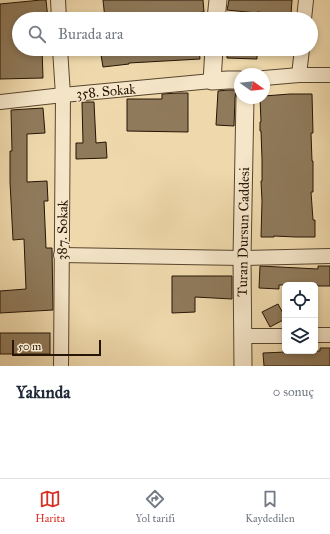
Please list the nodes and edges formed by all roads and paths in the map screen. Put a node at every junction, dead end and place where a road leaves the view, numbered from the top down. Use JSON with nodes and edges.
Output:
{"nodes":[{"id":1,"x":58,"y":0,"type":"edge"},
{"id":2,"x":218,"y":0,"type":"edge"},
{"id":3,"x":306,"y":0,"type":"edge"},
{"id":4,"x":59,"y":12,"type":"edge"},
{"id":5,"x":217,"y":12,"type":"edge"},
{"id":6,"x":305,"y":12,"type":"edge"},
{"id":7,"x":60,"y":56,"type":"edge"},
{"id":8,"x":214,"y":56,"type":"edge"},
{"id":9,"x":301,"y":56,"type":"edge"},
{"id":10,"x":299,"y":75,"type":"junction"},
{"id":11,"x":330,"y":75,"type":"edge"},
{"id":12,"x":270,"y":77,"type":"edge"},
{"id":13,"x":234,"y":80,"type":"edge"},
{"id":14,"x":212,"y":81,"type":"junction"},
{"id":15,"x":63,"y":94,"type":"junction"},
{"id":16,"x":0,"y":102,"type":"edge"},
{"id":17,"x":245,"y":104,"type":"edge"},
{"id":18,"x":61,"y":255,"type":"junction"},
{"id":19,"x":330,"y":256,"type":"edge"},
{"id":20,"x":242,"y":258,"type":"junction"},
{"id":21,"x":330,"y":335,"type":"edge"},
{"id":22,"x":242,"y":336,"type":"junction"},
{"id":23,"x":282,"y":336,"type":"edge"},
{"id":24,"x":318,"y":336,"type":"edge"},
{"id":25,"x":61,"y":366,"type":"edge"},
{"id":26,"x":242,"y":366,"type":"edge"}],
"edges":[{"from":1,"to":4,"type":"street"},
{"from":2,"to":5,"type":"street"},
{"from":3,"to":6,"type":"street"},
{"from":7,"to":15,"type":"street","name":"387. Sokak"},
{"from":8,"to":14,"type":"street"},
{"from":9,"to":10,"type":"street"},
{"from":10,"to":11,"type":"street"},
{"from":10,"to":12,"type":"street"},
{"from":13,"to":14,"type":"street"},
{"from":14,"to":15,"type":"street","name":"358. Sokak"},
{"from":15,"to":16,"type":"street","name":"358. Sokak"},
{"from":15,"to":18,"type":"street","name":"387. Sokak"},
{"from":17,"to":20,"type":"street","name":"Turan Dursun Caddesi"},
{"from":18,"to":20,"type":"street"},
{"from":18,"to":25,"type":"street","name":"387. Sokak"},
{"from":19,"to":20,"type":"street"},
{"from":20,"to":22,"type":"street","name":"Turan Dursun Caddesi"},
{"from":21,"to":24,"type":"street"},
{"from":22,"to":23,"type":"street"},
{"from":22,"to":26,"type":"street","name":"Turan Dursun Caddesi"}]}
